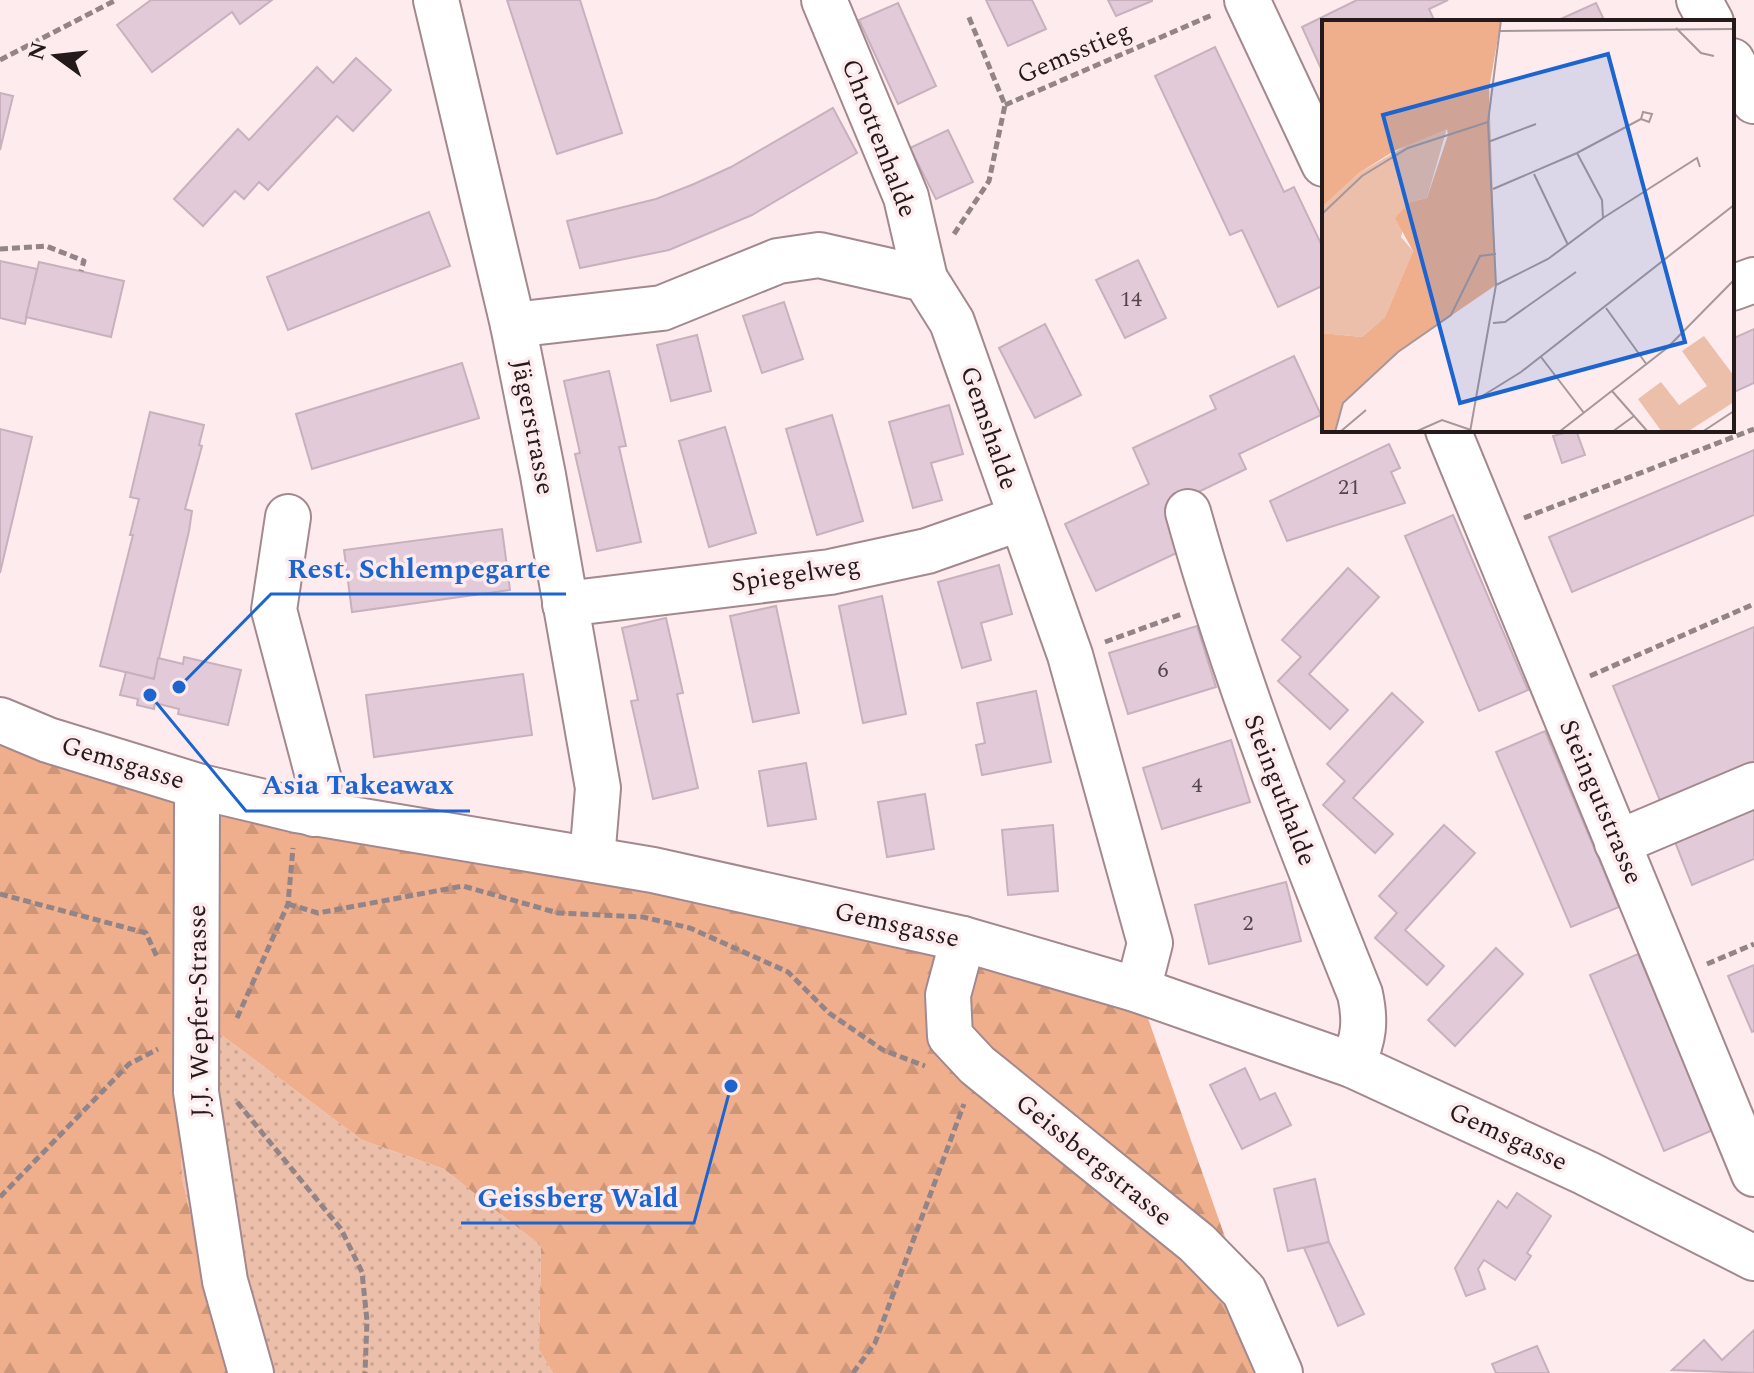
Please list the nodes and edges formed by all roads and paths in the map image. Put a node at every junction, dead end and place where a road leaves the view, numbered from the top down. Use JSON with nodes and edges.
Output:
{"nodes":[{"id":1,"x":116,"y":0,"type":"edge"},
{"id":2,"x":436,"y":0,"type":"edge"},
{"id":3,"x":824,"y":0,"type":"edge"},
{"id":4,"x":1699,"y":0,"type":"edge"},
{"id":5,"x":1232,"y":6,"type":"edge"},
{"id":6,"x":968,"y":15,"type":"dead end"},
{"id":7,"x":1710,"y":20,"type":"edge"},
{"id":8,"x":0,"y":60,"type":"edge"},
{"id":9,"x":1734,"y":65,"type":"edge"},
{"id":10,"x":1754,"y":101,"type":"edge"},
{"id":11,"x":1005,"y":105,"type":"junction"},
{"id":12,"x":1322,"y":161,"type":"edge"},
{"id":13,"x":0,"y":249,"type":"edge"},
{"id":14,"x":81,"y":271,"type":"dead end"},
{"id":15,"x":925,"y":279,"type":"junction"},
{"id":16,"x":1754,"y":280,"type":"edge"},
{"id":17,"x":1734,"y":287,"type":"edge"},
{"id":18,"x":513,"y":325,"type":"junction"},
{"id":19,"x":1754,"y":429,"type":"edge"},
{"id":20,"x":1449,"y":432,"type":"edge"},
{"id":21,"x":1188,"y":512,"type":"dead end"},
{"id":22,"x":288,"y":517,"type":"dead end"},
{"id":23,"x":1021,"y":518,"type":"junction"},
{"id":24,"x":1492,"y":530,"type":"junction"},
{"id":25,"x":1213,"y":603,"type":"junction"},
{"id":26,"x":565,"y":604,"type":"junction"},
{"id":27,"x":1754,"y":604,"type":"edge"},
{"id":28,"x":1070,"y":655,"type":"junction"},
{"id":29,"x":1555,"y":691,"type":"junction"},
{"id":30,"x":0,"y":720,"type":"edge"},
{"id":31,"x":1754,"y":785,"type":"edge"},
{"id":32,"x":201,"y":787,"type":"junction"},
{"id":33,"x":305,"y":812,"type":"junction"},
{"id":34,"x":1617,"y":843,"type":"junction"},
{"id":35,"x":592,"y":859,"type":"junction"},
{"id":36,"x":0,"y":894,"type":"edge"},
{"id":37,"x":288,"y":904,"type":"junction"},
{"id":38,"x":963,"y":939,"type":"junction"},
{"id":39,"x":1754,"y":944,"type":"edge"},
{"id":40,"x":160,"y":961,"type":"dead end"},
{"id":41,"x":1675,"y":977,"type":"junction"},
{"id":42,"x":1138,"y":990,"type":"junction"},
{"id":43,"x":215,"y":1028,"type":"junction"},
{"id":44,"x":1352,"y":1065,"type":"junction"},
{"id":45,"x":928,"y":1068,"type":"dead end"},
{"id":46,"x":196,"y":1092,"type":"junction"},
{"id":47,"x":956,"y":1092,"type":"dead end"},
{"id":48,"x":1754,"y":1174,"type":"edge"},
{"id":49,"x":0,"y":1197,"type":"edge"},
{"id":50,"x":1754,"y":1258,"type":"edge"},
{"id":51,"x":251,"y":1373,"type":"edge"},
{"id":52,"x":365,"y":1373,"type":"edge"},
{"id":53,"x":853,"y":1373,"type":"edge"},
{"id":54,"x":1280,"y":1373,"type":"edge"}],
"edges":[{"from":1,"to":8,"type":"path"},
{"from":2,"to":18,"type":"street","name":"Jägerstrasse"},
{"from":3,"to":15,"type":"street","name":"Chrottenhalde"},
{"from":4,"to":7,"type":"street"},
{"from":5,"to":11,"type":"path","name":"Gemsstieg"},
{"from":5,"to":12,"type":"street"},
{"from":6,"to":11,"type":"path","name":"Gemsstieg"},
{"from":9,"to":10,"type":"street"},
{"from":11,"to":15,"type":"path","name":"Gemsstieg"},
{"from":13,"to":14,"type":"path"},
{"from":15,"to":18,"type":"street"},
{"from":15,"to":23,"type":"street","name":"Gemshalde"},
{"from":16,"to":17,"type":"street"},
{"from":18,"to":26,"type":"street","name":"Jägerstrasse"},
{"from":19,"to":24,"type":"path"},
{"from":20,"to":24,"type":"street","name":"Steingutstrasse"},
{"from":21,"to":25,"type":"street","name":"Steinguthalde"},
{"from":22,"to":33,"type":"street"},
{"from":23,"to":26,"type":"street","name":"Spiegelweg"},
{"from":23,"to":28,"type":"street","name":"Gemshalde"},
{"from":24,"to":29,"type":"street","name":"Steingutstrasse"},
{"from":25,"to":28,"type":"path"},
{"from":25,"to":44,"type":"street","name":"Steinguthalde"},
{"from":26,"to":35,"type":"street","name":"Jägerstrasse"},
{"from":27,"to":29,"type":"path"},
{"from":28,"to":42,"type":"street","name":"Gemshalde"},
{"from":29,"to":34,"type":"street","name":"Steingutstrasse"},
{"from":30,"to":32,"type":"street","name":"Gemsgasse"},
{"from":31,"to":34,"type":"street"},
{"from":32,"to":33,"type":"street","name":"Gemsgasse"},
{"from":32,"to":43,"type":"street","name":"J.J. Wepfer-Strasse"},
{"from":33,"to":35,"type":"street","name":"Gemsgasse"},
{"from":33,"to":37,"type":"path"},
{"from":34,"to":41,"type":"street","name":"Steingutstrasse"},
{"from":35,"to":38,"type":"street","name":"Gemsgasse"},
{"from":36,"to":40,"type":"path"},
{"from":37,"to":43,"type":"path"},
{"from":37,"to":45,"type":"path"},
{"from":38,"to":42,"type":"street","name":"Gemsgasse"},
{"from":38,"to":54,"type":"street","name":"Geissbergstrasse"},
{"from":39,"to":41,"type":"path"},
{"from":41,"to":48,"type":"street","name":"Steingutstrasse"},
{"from":42,"to":44,"type":"street","name":"Gemsgasse"},
{"from":43,"to":46,"type":"street","name":"J.J. Wepfer-Strasse"},
{"from":43,"to":49,"type":"path"},
{"from":44,"to":50,"type":"street","name":"Gemsgasse"},
{"from":46,"to":51,"type":"street","name":"J.J. Wepfer-Strasse"},
{"from":46,"to":52,"type":"path"},
{"from":47,"to":53,"type":"path"}]}
